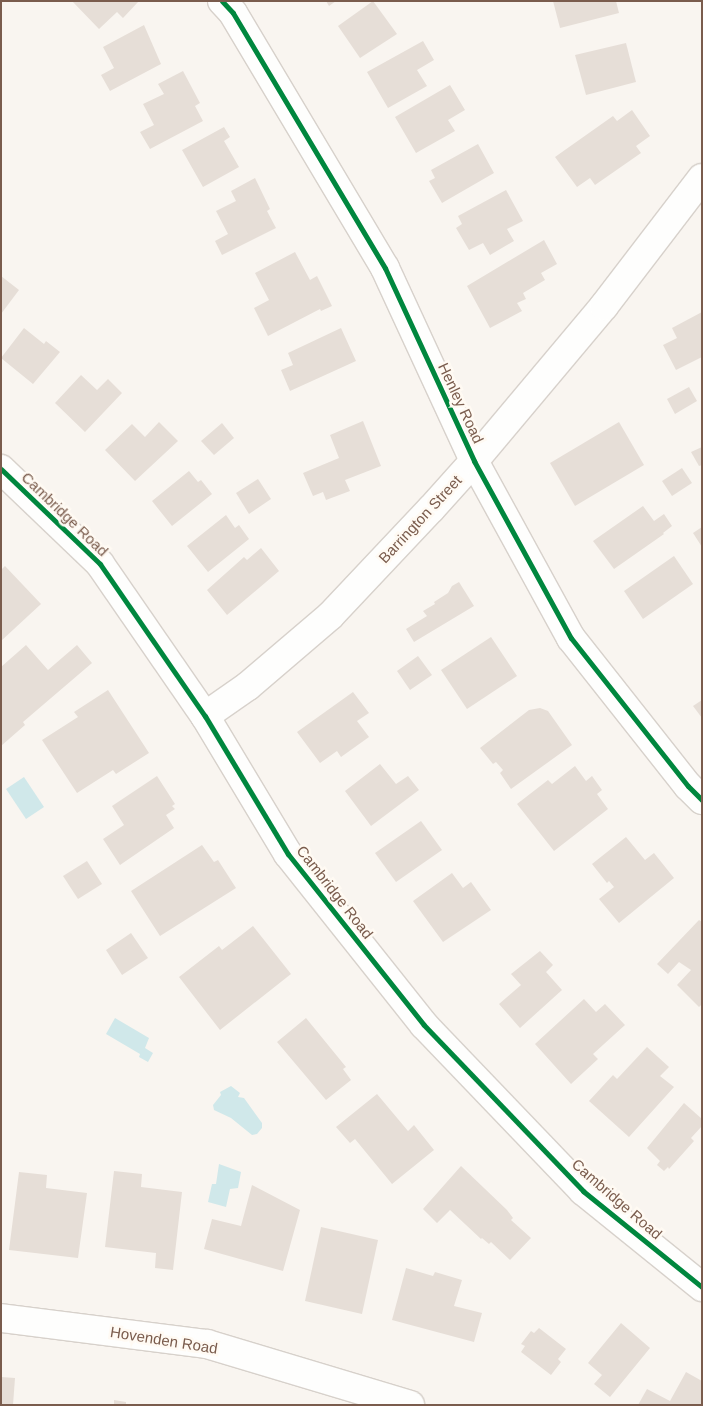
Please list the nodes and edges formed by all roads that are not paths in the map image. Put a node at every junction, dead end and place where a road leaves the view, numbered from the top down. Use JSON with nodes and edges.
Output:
{"nodes":[{"id":1,"x":222,"y":1,"type":"edge"},
{"id":2,"x":702,"y":178,"type":"edge"},
{"id":3,"x":474,"y":461,"type":"junction"},
{"id":4,"x":1,"y":469,"type":"edge"},
{"id":5,"x":205,"y":716,"type":"junction"},
{"id":6,"x":702,"y":800,"type":"edge"},
{"id":7,"x":702,"y":1287,"type":"edge"},
{"id":8,"x":1,"y":1318,"type":"edge"},
{"id":9,"x":410,"y":1405,"type":"edge"}],
"edges":[{"from":1,"to":3,"type":"street","name":"Henley Road"},
{"from":2,"to":3,"type":"street","name":"Barrington Street"},
{"from":3,"to":5,"type":"street","name":"Barrington Street"},
{"from":3,"to":6,"type":"street","name":"Henley Road"},
{"from":4,"to":5,"type":"street","name":"Cambridge Road"},
{"from":5,"to":7,"type":"street","name":"Cambridge Road"},
{"from":8,"to":9,"type":"street","name":"Hovenden Road"}]}
